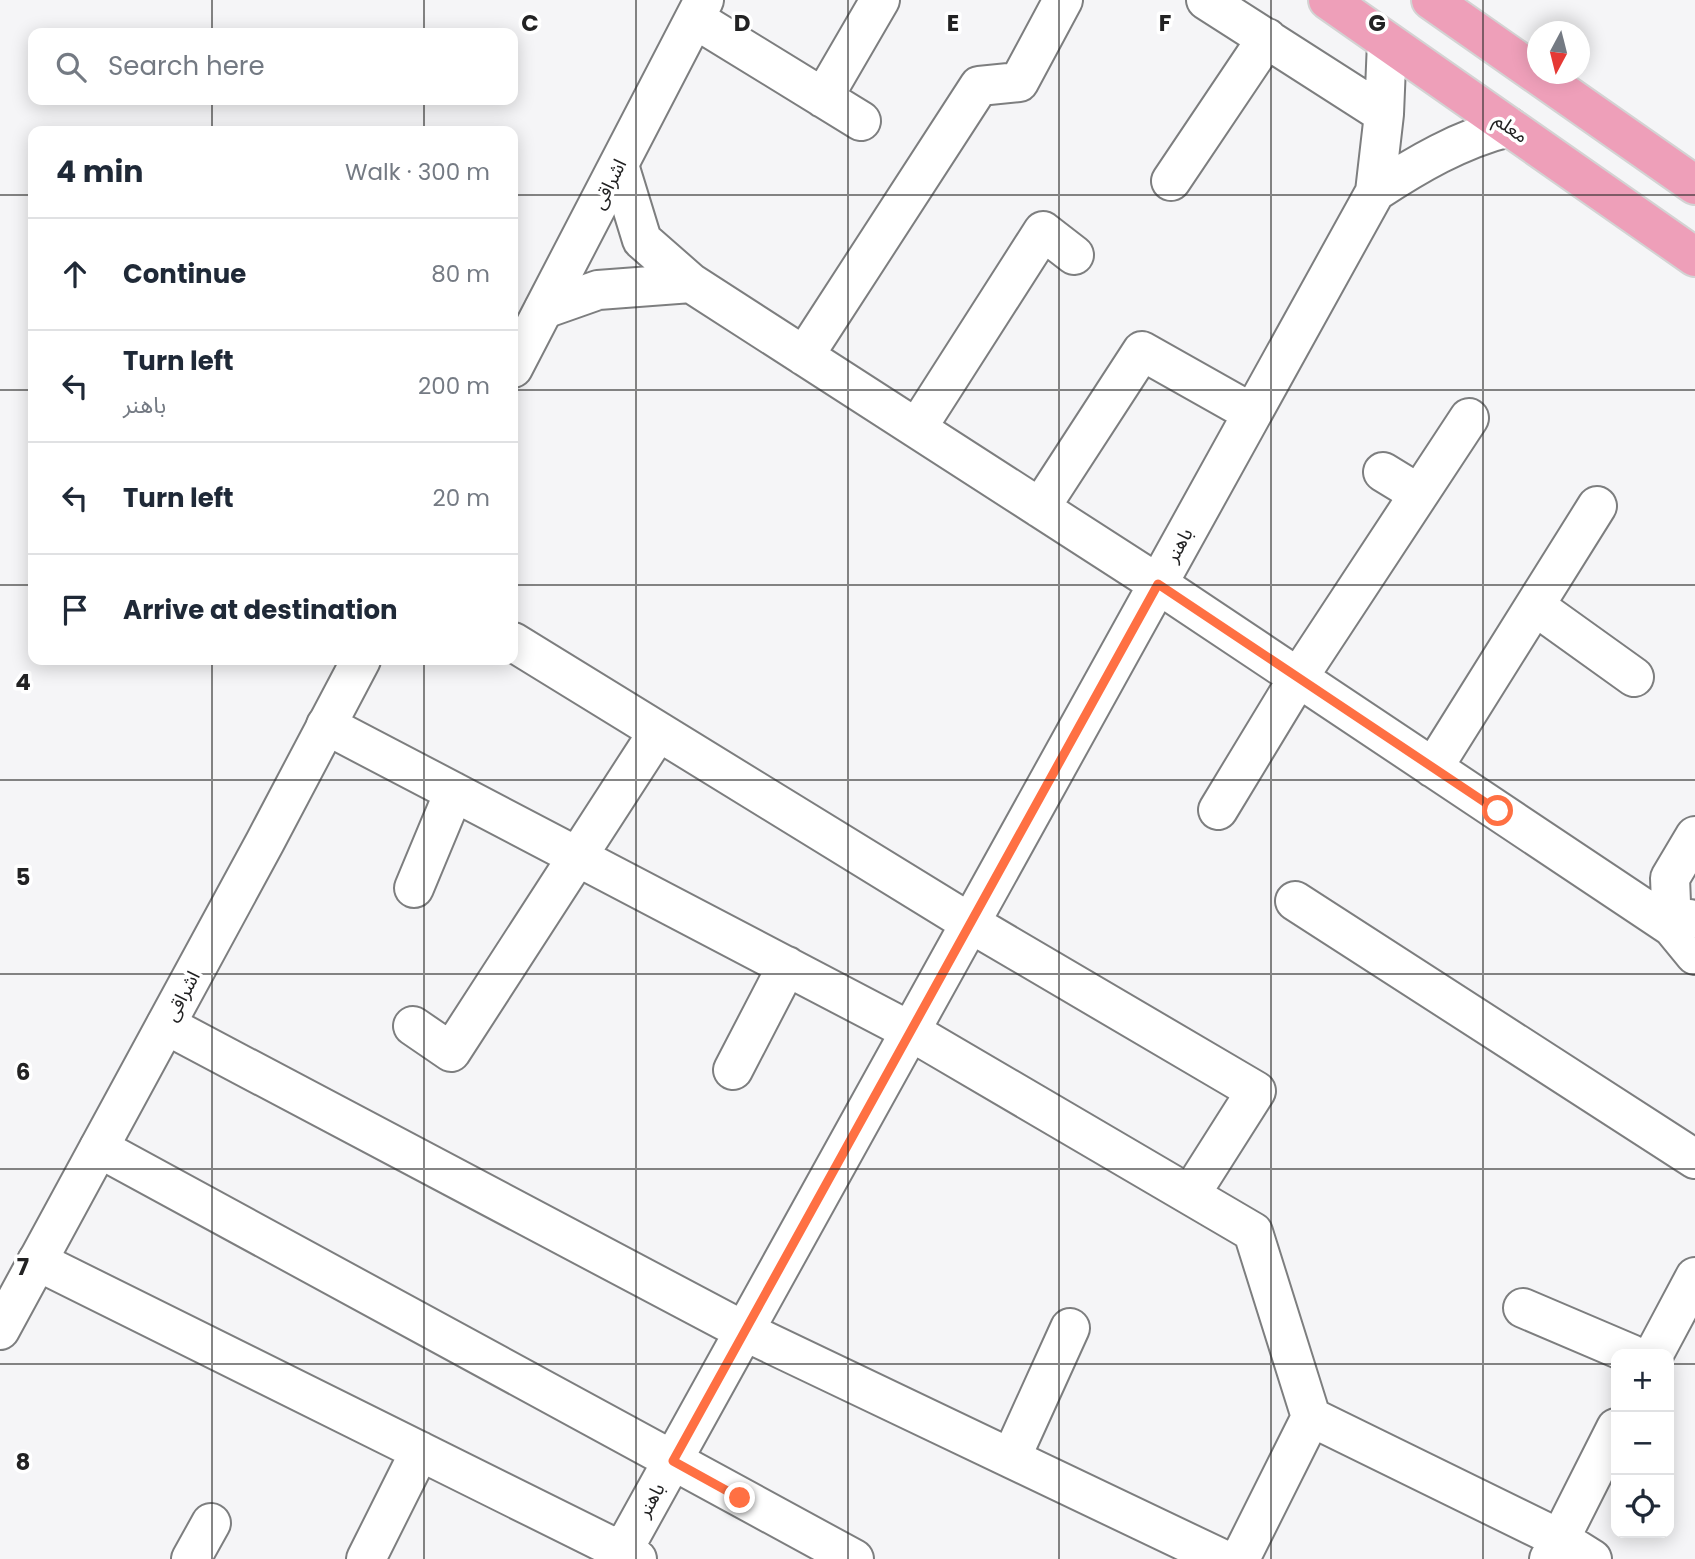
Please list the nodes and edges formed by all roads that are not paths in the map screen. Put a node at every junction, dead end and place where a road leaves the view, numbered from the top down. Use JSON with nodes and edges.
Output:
{"nodes":[{"id":1,"x":880,"y":0,"type":"edge"},
{"id":2,"x":1063,"y":0,"type":"edge"},
{"id":3,"x":1206,"y":0,"type":"edge"},
{"id":4,"x":1328,"y":0,"type":"edge"},
{"id":5,"x":1431,"y":0,"type":"edge"},
{"id":6,"x":699,"y":9,"type":"edge"},
{"id":7,"x":1267,"y":38,"type":"junction"},
{"id":8,"x":1387,"y":42,"type":"junction"},
{"id":9,"x":823,"y":98,"type":"junction"},
{"id":10,"x":1384,"y":114,"type":"junction"},
{"id":11,"x":861,"y":121,"type":"dead end"},
{"id":12,"x":1509,"y":127,"type":"junction"},
{"id":13,"x":619,"y":165,"type":"junction"},
{"id":14,"x":1171,"y":181,"type":"dead end"},
{"id":15,"x":1695,"y":185,"type":"edge"},
{"id":16,"x":1374,"y":192,"type":"junction"},
{"id":17,"x":1074,"y":255,"type":"dead end"},
{"id":18,"x":1695,"y":257,"type":"edge"},
{"id":19,"x":691,"y":283,"type":"junction"},
{"id":20,"x":544,"y":309,"type":"junction"},
{"id":21,"x":804,"y":356,"type":"junction"},
{"id":22,"x":518,"y":358,"type":"edge"},
{"id":23,"x":1252,"y":412,"type":"junction"},
{"id":24,"x":1469,"y":418,"type":"dead end"},
{"id":25,"x":917,"y":428,"type":"junction"},
{"id":26,"x":1383,"y":472,"type":"dead end"},
{"id":27,"x":1419,"y":494,"type":"junction"},
{"id":28,"x":1597,"y":506,"type":"dead end"},
{"id":29,"x":1041,"y":508,"type":"junction"},
{"id":30,"x":1158,"y":584,"type":"junction"},
{"id":31,"x":1535,"y":606,"type":"junction"},
{"id":32,"x":518,"y":645,"type":"edge"},
{"id":33,"x":357,"y":665,"type":"edge"},
{"id":34,"x":1634,"y":677,"type":"dead end"},
{"id":35,"x":1298,"y":678,"type":"junction"},
{"id":36,"x":326,"y":725,"type":"junction"},
{"id":37,"x":658,"y":732,"type":"junction"},
{"id":38,"x":1433,"y":768,"type":"junction"},
{"id":39,"x":454,"y":792,"type":"junction"},
{"id":40,"x":1218,"y":810,"type":"dead end"},
{"id":41,"x":1695,"y":836,"type":"edge"},
{"id":42,"x":579,"y":857,"type":"junction"},
{"id":43,"x":414,"y":888,"type":"dead end"},
{"id":44,"x":1296,"y":901,"type":"dead end"},
{"id":45,"x":970,"y":923,"type":"junction"},
{"id":46,"x":1687,"y":933,"type":"edge"},
{"id":47,"x":787,"y":967,"type":"junction"},
{"id":48,"x":166,"y":1025,"type":"junction"},
{"id":49,"x":413,"y":1027,"type":"dead end"},
{"id":50,"x":910,"y":1031,"type":"junction"},
{"id":51,"x":733,"y":1070,"type":"dead end"},
{"id":52,"x":99,"y":1148,"type":"junction"},
{"id":53,"x":1695,"y":1159,"type":"edge"},
{"id":54,"x":1190,"y":1195,"type":"junction"},
{"id":55,"x":37,"y":1261,"type":"junction"},
{"id":56,"x":1695,"y":1277,"type":"edge"},
{"id":57,"x":1523,"y":1308,"type":"dead end"},
{"id":58,"x":1070,"y":1328,"type":"dead end"},
{"id":59,"x":0,"y":1330,"type":"edge"},
{"id":60,"x":744,"y":1331,"type":"junction"},
{"id":61,"x":1619,"y":1349,"type":"edge"},
{"id":62,"x":1657,"y":1349,"type":"edge"},
{"id":63,"x":1311,"y":1417,"type":"junction"},
{"id":64,"x":1611,"y":1438,"type":"edge"},
{"id":65,"x":420,"y":1451,"type":"junction"},
{"id":66,"x":1011,"y":1458,"type":"junction"},
{"id":67,"x":673,"y":1461,"type":"junction"},
{"id":68,"x":211,"y":1522,"type":"dead end"},
{"id":69,"x":1554,"y":1549,"type":"edge"},
{"id":70,"x":626,"y":1556,"type":"edge"},
{"id":71,"x":191,"y":1559,"type":"edge"},
{"id":72,"x":366,"y":1559,"type":"edge"},
{"id":73,"x":853,"y":1559,"type":"edge"},
{"id":74,"x":1222,"y":1559,"type":"edge"},
{"id":75,"x":1240,"y":1559,"type":"edge"},
{"id":76,"x":1592,"y":1559,"type":"edge"}],
"edges":[{"from":1,"to":9,"type":"street"},
{"from":2,"to":21,"type":"street"},
{"from":3,"to":7,"type":"street"},
{"from":4,"to":8,"type":"main road","name":"معلم"},
{"from":5,"to":15,"type":"main road"},
{"from":6,"to":9,"type":"street"},
{"from":6,"to":13,"type":"street","name":"اشراقی"},
{"from":7,"to":10,"type":"street"},
{"from":7,"to":14,"type":"street"},
{"from":8,"to":10,"type":"street"},
{"from":8,"to":12,"type":"main road","name":"معلم"},
{"from":9,"to":11,"type":"street"},
{"from":10,"to":16,"type":"street"},
{"from":12,"to":16,"type":"street"},
{"from":12,"to":18,"type":"main road","name":"معلم"},
{"from":13,"to":19,"type":"street"},
{"from":13,"to":20,"type":"street","name":"اشراقی"},
{"from":16,"to":23,"type":"street","name":"باهنر"},
{"from":17,"to":25,"type":"street"},
{"from":19,"to":20,"type":"street"},
{"from":19,"to":21,"type":"street"},
{"from":20,"to":22,"type":"street","name":"اشراقی"},
{"from":21,"to":25,"type":"street"},
{"from":23,"to":29,"type":"street"},
{"from":23,"to":30,"type":"street","name":"باهنر"},
{"from":24,"to":27,"type":"street"},
{"from":25,"to":29,"type":"street"},
{"from":26,"to":27,"type":"street"},
{"from":27,"to":35,"type":"street"},
{"from":28,"to":31,"type":"street"},
{"from":29,"to":30,"type":"street"},
{"from":30,"to":35,"type":"street"},
{"from":30,"to":45,"type":"street","name":"باهنر"},
{"from":31,"to":34,"type":"street"},
{"from":31,"to":38,"type":"street"},
{"from":32,"to":37,"type":"street"},
{"from":33,"to":36,"type":"street","name":"اشراقی"},
{"from":35,"to":38,"type":"street"},
{"from":35,"to":40,"type":"street"},
{"from":36,"to":39,"type":"street"},
{"from":36,"to":48,"type":"street","name":"اشراقی"},
{"from":37,"to":42,"type":"street"},
{"from":37,"to":45,"type":"street"},
{"from":38,"to":46,"type":"street"},
{"from":39,"to":42,"type":"street"},
{"from":39,"to":43,"type":"street"},
{"from":41,"to":46,"type":"street"},
{"from":42,"to":47,"type":"street"},
{"from":42,"to":49,"type":"street"},
{"from":44,"to":53,"type":"street"},
{"from":45,"to":50,"type":"street","name":"باهنر"},
{"from":45,"to":54,"type":"street"},
{"from":47,"to":50,"type":"street"},
{"from":47,"to":51,"type":"street"},
{"from":48,"to":52,"type":"street","name":"اشراقی"},
{"from":48,"to":60,"type":"street"},
{"from":50,"to":54,"type":"street"},
{"from":50,"to":60,"type":"street","name":"باهنر"},
{"from":52,"to":55,"type":"street","name":"اشراقی"},
{"from":52,"to":67,"type":"street"},
{"from":54,"to":63,"type":"street"},
{"from":55,"to":59,"type":"street","name":"اشراقی"},
{"from":55,"to":65,"type":"street"},
{"from":56,"to":62,"type":"street"},
{"from":57,"to":61,"type":"street"},
{"from":58,"to":66,"type":"street"},
{"from":60,"to":66,"type":"street"},
{"from":60,"to":67,"type":"street","name":"باهنر"},
{"from":63,"to":69,"type":"street"},
{"from":63,"to":75,"type":"street"},
{"from":64,"to":69,"type":"street"},
{"from":65,"to":70,"type":"street"},
{"from":65,"to":72,"type":"street"},
{"from":66,"to":74,"type":"street"},
{"from":67,"to":70,"type":"street","name":"باهنر"},
{"from":67,"to":73,"type":"street"},
{"from":68,"to":71,"type":"street"},
{"from":69,"to":76,"type":"street"}]}
